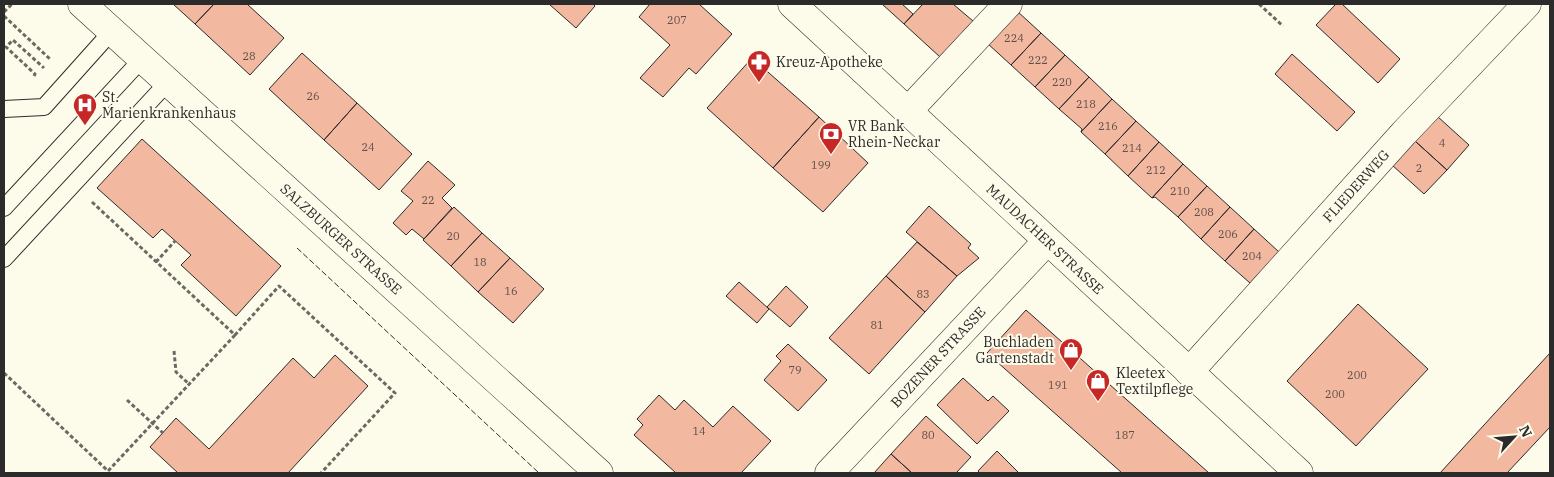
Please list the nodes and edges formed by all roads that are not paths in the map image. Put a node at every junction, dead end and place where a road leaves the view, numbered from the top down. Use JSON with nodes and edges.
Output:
{"nodes":[{"id":1,"x":82,"y":4,"type":"edge"},
{"id":2,"x":792,"y":4,"type":"edge"},
{"id":3,"x":1008,"y":4,"type":"edge"},
{"id":4,"x":1527,"y":4,"type":"edge"},
{"id":5,"x":112,"y":31,"type":"junction"},
{"id":6,"x":142,"y":59,"type":"junction"},
{"id":7,"x":168,"y":82,"type":"junction"},
{"id":8,"x":4,"y":109,"type":"edge"},
{"id":9,"x":908,"y":111,"type":"junction"},
{"id":10,"x":4,"y":208,"type":"edge"},
{"id":11,"x":1046,"y":241,"type":"junction"},
{"id":12,"x":4,"y":259,"type":"edge"},
{"id":13,"x":1189,"y":372,"type":"junction"},
{"id":14,"x":599,"y":473,"type":"edge"},
{"id":15,"x":829,"y":473,"type":"edge"},
{"id":16,"x":1299,"y":473,"type":"edge"}],
"edges":[{"from":1,"to":5,"type":"street","name":"SALZBURGER STRASSE"},
{"from":2,"to":9,"type":"street","name":"MAUDACHER STRASSE"},
{"from":3,"to":9,"type":"street"},
{"from":4,"to":13,"type":"street","name":"FLIEDERWEG"},
{"from":5,"to":6,"type":"street","name":"SALZBURGER STRASSE"},
{"from":5,"to":8,"type":"lane"},
{"from":6,"to":7,"type":"street","name":"SALZBURGER STRASSE"},
{"from":6,"to":10,"type":"lane"},
{"from":7,"to":12,"type":"lane"},
{"from":7,"to":14,"type":"street","name":"SALZBURGER STRASSE"},
{"from":9,"to":11,"type":"street","name":"MAUDACHER STRASSE"},
{"from":11,"to":13,"type":"street","name":"MAUDACHER STRASSE"},
{"from":11,"to":15,"type":"street","name":"BOZENER STRASSE"},
{"from":13,"to":16,"type":"street","name":"MAUDACHER STRASSE"}]}
